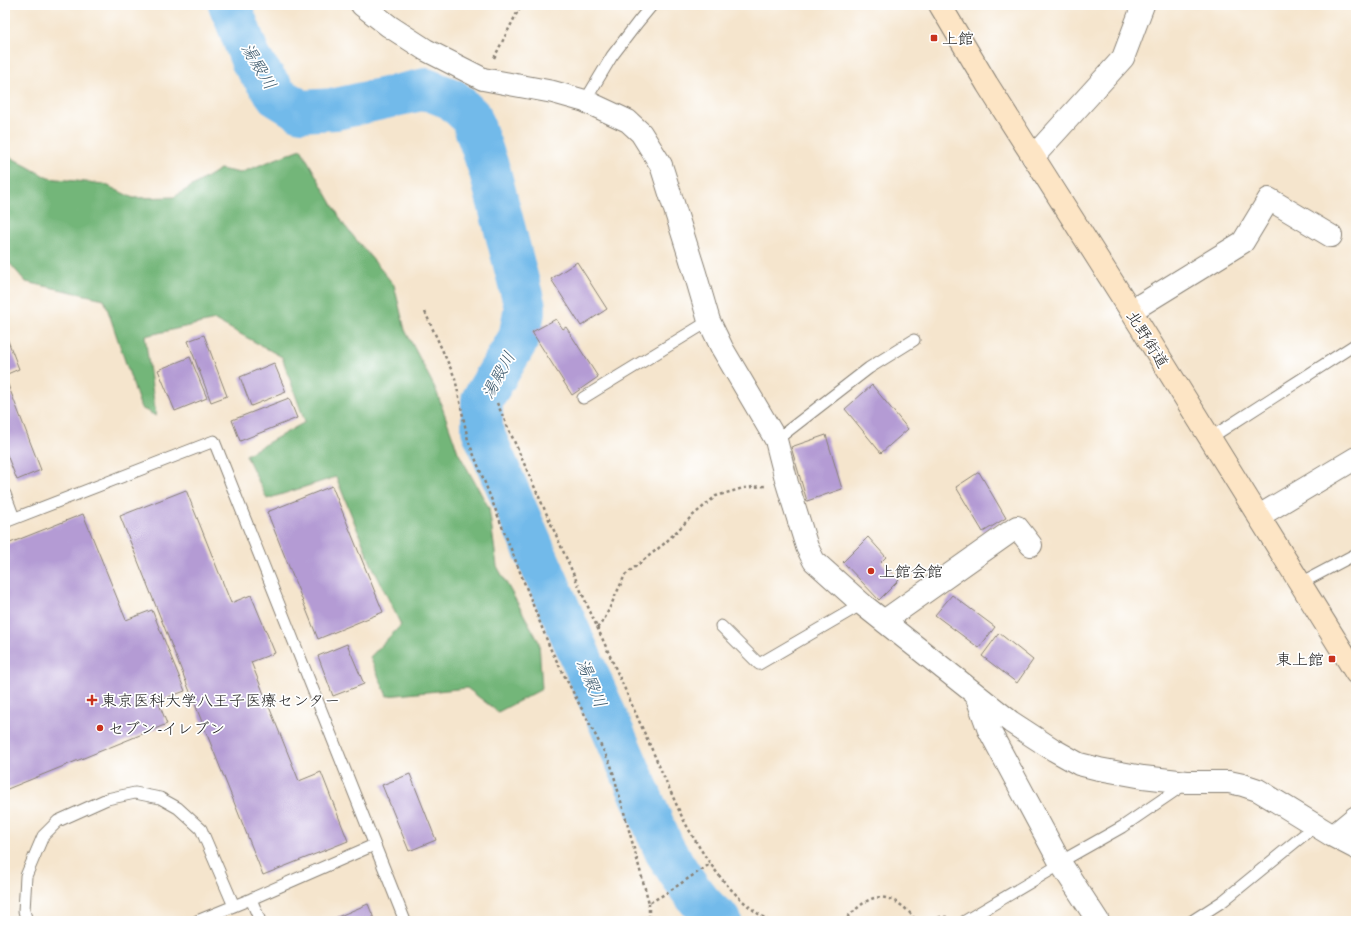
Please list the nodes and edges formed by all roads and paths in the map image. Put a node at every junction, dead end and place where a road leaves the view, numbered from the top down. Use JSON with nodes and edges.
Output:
{"nodes":[{"id":1,"x":362,"y":5,"type":"edge"},
{"id":2,"x":521,"y":5,"type":"edge"},
{"id":3,"x":652,"y":5,"type":"edge"},
{"id":4,"x":940,"y":5,"type":"edge"},
{"id":5,"x":1143,"y":5,"type":"edge"},
{"id":6,"x":483,"y":79,"type":"junction"},
{"id":7,"x":585,"y":101,"type":"junction"},
{"id":8,"x":1033,"y":157,"type":"junction"},
{"id":9,"x":1331,"y":236,"type":"dead end"},
{"id":10,"x":1131,"y":311,"type":"junction"},
{"id":11,"x":425,"y":312,"type":"dead end"},
{"id":12,"x":709,"y":321,"type":"junction"},
{"id":13,"x":914,"y":340,"type":"dead end"},
{"id":14,"x":1356,"y":344,"type":"edge"},
{"id":15,"x":583,"y":398,"type":"dead end"},
{"id":16,"x":497,"y":403,"type":"dead end"},
{"id":17,"x":1210,"y":438,"type":"junction"},
{"id":18,"x":776,"y":440,"type":"junction"},
{"id":19,"x":1356,"y":458,"type":"edge"},
{"id":20,"x":787,"y":483,"type":"junction"},
{"id":21,"x":5,"y":494,"type":"edge"},
{"id":22,"x":1259,"y":516,"type":"junction"},
{"id":23,"x":10,"y":520,"type":"edge"},
{"id":24,"x":1031,"y":545,"type":"dead end"},
{"id":25,"x":1356,"y":554,"type":"edge"},
{"id":26,"x":1301,"y":583,"type":"junction"},
{"id":27,"x":862,"y":604,"type":"junction"},
{"id":28,"x":884,"y":621,"type":"junction"},
{"id":29,"x":721,"y":626,"type":"dead end"},
{"id":30,"x":597,"y":628,"type":"junction"},
{"id":31,"x":1354,"y":663,"type":"edge"},
{"id":32,"x":976,"y":695,"type":"junction"},
{"id":33,"x":1187,"y":782,"type":"junction"},
{"id":34,"x":1356,"y":817,"type":"edge"},
{"id":35,"x":1324,"y":831,"type":"junction"},
{"id":36,"x":374,"y":845,"type":"junction"},
{"id":37,"x":1356,"y":848,"type":"edge"},
{"id":38,"x":1061,"y":863,"type":"junction"},
{"id":39,"x":710,"y":864,"type":"junction"},
{"id":40,"x":251,"y":899,"type":"junction"},
{"id":41,"x":649,"y":903,"type":"junction"},
{"id":42,"x":234,"y":906,"type":"junction"},
{"id":43,"x":26,"y":921,"type":"edge"},
{"id":44,"x":197,"y":921,"type":"edge"},
{"id":45,"x":260,"y":921,"type":"edge"},
{"id":46,"x":405,"y":921,"type":"edge"},
{"id":47,"x":649,"y":921,"type":"edge"},
{"id":48,"x":769,"y":921,"type":"edge"},
{"id":49,"x":843,"y":921,"type":"edge"},
{"id":50,"x":916,"y":921,"type":"edge"},
{"id":51,"x":933,"y":921,"type":"edge"},
{"id":52,"x":953,"y":921,"type":"edge"},
{"id":53,"x":965,"y":921,"type":"edge"},
{"id":54,"x":1098,"y":921,"type":"edge"},
{"id":55,"x":1192,"y":921,"type":"edge"}],
"edges":[{"from":1,"to":6,"type":"street"},
{"from":2,"to":6,"type":"path"},
{"from":3,"to":7,"type":"lane"},
{"from":4,"to":8,"type":"main road","name":"北野街道"},
{"from":5,"to":8,"type":"street"},
{"from":6,"to":7,"type":"street"},
{"from":7,"to":12,"type":"street"},
{"from":8,"to":10,"type":"main road","name":"北野街道"},
{"from":9,"to":10,"type":"street"},
{"from":10,"to":17,"type":"main road","name":"北野街道"},
{"from":11,"to":41,"type":"path"},
{"from":12,"to":15,"type":"lane"},
{"from":12,"to":18,"type":"street"},
{"from":13,"to":18,"type":"lane"},
{"from":14,"to":17,"type":"lane"},
{"from":16,"to":30,"type":"path"},
{"from":17,"to":22,"type":"main road","name":"北野街道"},
{"from":18,"to":20,"type":"street"},
{"from":19,"to":22,"type":"street"},
{"from":20,"to":27,"type":"street"},
{"from":20,"to":30,"type":"path"},
{"from":21,"to":23,"type":"lane"},
{"from":22,"to":26,"type":"main road","name":"北野街道"},
{"from":23,"to":36,"type":"lane"},
{"from":24,"to":28,"type":"street"},
{"from":25,"to":26,"type":"lane"},
{"from":26,"to":31,"type":"main road","name":"北野街道"},
{"from":27,"to":28,"type":"street"},
{"from":27,"to":29,"type":"lane"},
{"from":28,"to":32,"type":"street"},
{"from":30,"to":39,"type":"path"},
{"from":32,"to":33,"type":"street"},
{"from":32,"to":38,"type":"street"},
{"from":33,"to":35,"type":"street"},
{"from":33,"to":38,"type":"lane"},
{"from":34,"to":35,"type":"street"},
{"from":35,"to":37,"type":"street"},
{"from":35,"to":55,"type":"lane"},
{"from":36,"to":40,"type":"lane"},
{"from":36,"to":46,"type":"lane"},
{"from":38,"to":53,"type":"lane"},
{"from":38,"to":54,"type":"street"},
{"from":39,"to":41,"type":"path"},
{"from":39,"to":48,"type":"path"},
{"from":40,"to":42,"type":"lane"},
{"from":40,"to":45,"type":"lane"},
{"from":41,"to":47,"type":"path"},
{"from":42,"to":43,"type":"lane"},
{"from":42,"to":44,"type":"lane"},
{"from":49,"to":50,"type":"path"},
{"from":51,"to":52,"type":"path"}]}
